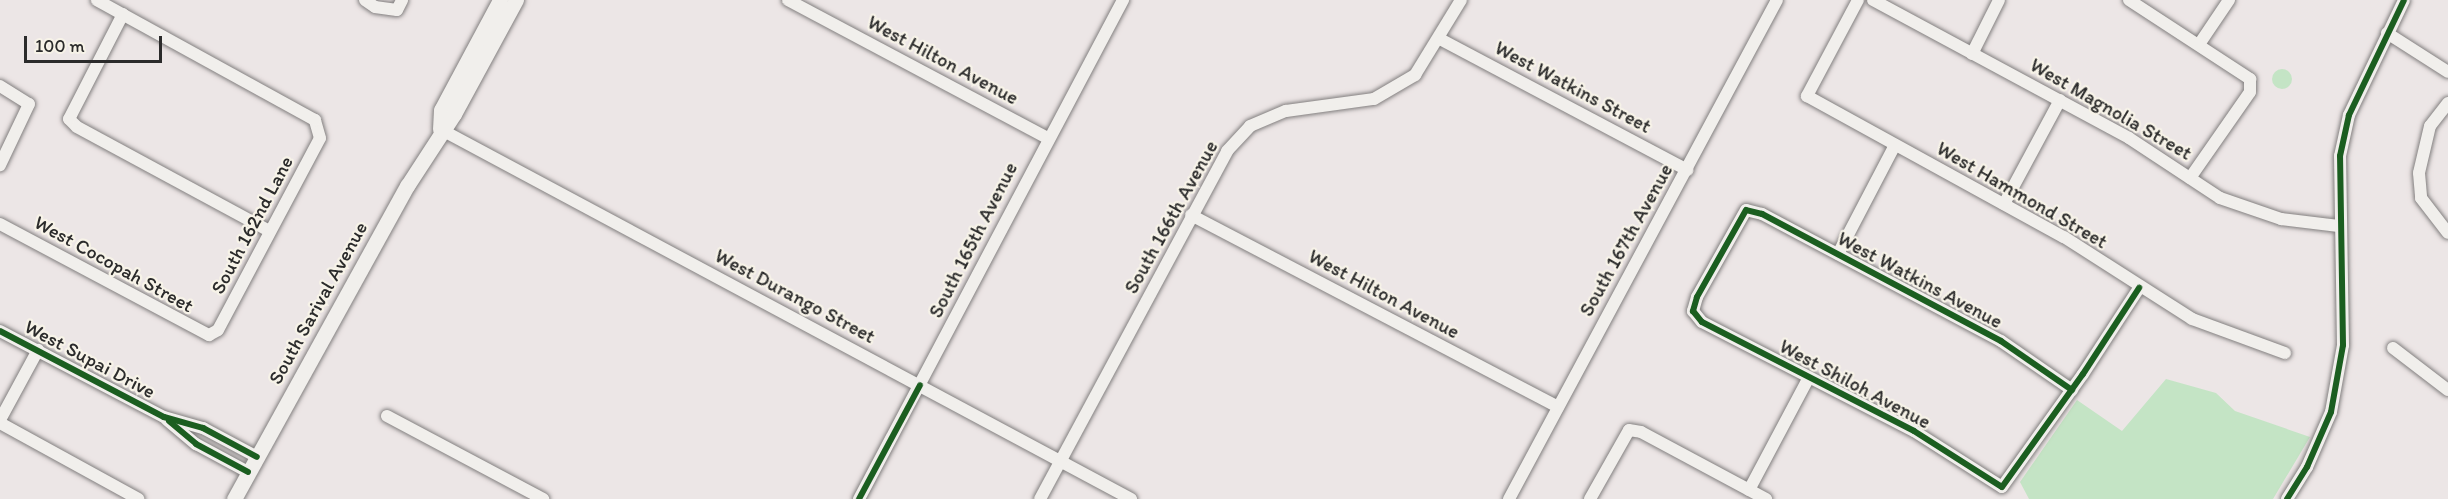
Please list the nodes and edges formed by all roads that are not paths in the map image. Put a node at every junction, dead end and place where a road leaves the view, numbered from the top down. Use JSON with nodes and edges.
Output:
{"nodes":[{"id":1,"x":97,"y":0,"type":"edge"},
{"id":2,"x":365,"y":0,"type":"edge"},
{"id":3,"x":500,"y":0,"type":"edge"},
{"id":4,"x":516,"y":0,"type":"edge"},
{"id":5,"x":788,"y":0,"type":"edge"},
{"id":6,"x":1123,"y":0,"type":"edge"},
{"id":7,"x":1461,"y":0,"type":"edge"},
{"id":8,"x":1777,"y":0,"type":"edge"},
{"id":9,"x":1858,"y":0,"type":"edge"},
{"id":10,"x":1873,"y":0,"type":"edge"},
{"id":11,"x":2000,"y":0,"type":"edge"},
{"id":12,"x":2129,"y":0,"type":"edge"},
{"id":13,"x":2229,"y":0,"type":"edge"},
{"id":14,"x":2404,"y":0,"type":"edge"},
{"id":15,"x":399,"y":5,"type":"edge"},
{"id":16,"x":123,"y":14,"type":"junction"},
{"id":17,"x":2387,"y":33,"type":"junction"},
{"id":18,"x":1440,"y":39,"type":"junction"},
{"id":19,"x":2200,"y":43,"type":"junction"},
{"id":20,"x":1972,"y":54,"type":"junction"},
{"id":21,"x":2448,"y":72,"type":"edge"},
{"id":22,"x":0,"y":86,"type":"edge"},
{"id":23,"x":2060,"y":100,"type":"junction"},
{"id":24,"x":2448,"y":103,"type":"edge"},
{"id":25,"x":440,"y":129,"type":"junction"},
{"id":26,"x":1048,"y":138,"type":"junction"},
{"id":27,"x":1895,"y":145,"type":"junction"},
{"id":28,"x":0,"y":165,"type":"edge"},
{"id":29,"x":1687,"y":170,"type":"junction"},
{"id":30,"x":2190,"y":178,"type":"junction"},
{"id":31,"x":2004,"y":204,"type":"junction"},
{"id":32,"x":1191,"y":215,"type":"junction"},
{"id":33,"x":0,"y":224,"type":"edge"},
{"id":34,"x":2338,"y":226,"type":"junction"},
{"id":35,"x":269,"y":231,"type":"junction"},
{"id":36,"x":2448,"y":233,"type":"edge"},
{"id":37,"x":1838,"y":254,"type":"junction"},
{"id":38,"x":2139,"y":288,"type":"junction"},
{"id":39,"x":1693,"y":311,"type":"joint"},
{"id":40,"x":0,"y":331,"type":"edge"},
{"id":41,"x":209,"y":335,"type":"joint"},
{"id":42,"x":2393,"y":348,"type":"dead end"},
{"id":43,"x":38,"y":350,"type":"junction"},
{"id":44,"x":2284,"y":353,"type":"dead end"},
{"id":45,"x":1808,"y":379,"type":"junction"},
{"id":46,"x":920,"y":385,"type":"junction"},
{"id":47,"x":2072,"y":390,"type":"junction"},
{"id":48,"x":2448,"y":390,"type":"edge"},
{"id":49,"x":1558,"y":407,"type":"junction"},
{"id":50,"x":387,"y":416,"type":"dead end"},
{"id":51,"x":164,"y":417,"type":"junction"},
{"id":52,"x":0,"y":422,"type":"edge"},
{"id":53,"x":257,"y":457,"type":"junction"},
{"id":54,"x":1060,"y":462,"type":"junction"},
{"id":55,"x":248,"y":472,"type":"junction"},
{"id":56,"x":1749,"y":490,"type":"junction"},
{"id":57,"x":138,"y":499,"type":"edge"},
{"id":58,"x":234,"y":499,"type":"edge"},
{"id":59,"x":543,"y":499,"type":"edge"},
{"id":60,"x":859,"y":499,"type":"edge"},
{"id":61,"x":1040,"y":499,"type":"edge"},
{"id":62,"x":1131,"y":499,"type":"edge"},
{"id":63,"x":1509,"y":499,"type":"edge"},
{"id":64,"x":1590,"y":499,"type":"edge"},
{"id":65,"x":1766,"y":499,"type":"edge"},
{"id":66,"x":2287,"y":499,"type":"edge"}],
"edges":[{"from":1,"to":16,"type":"street"},
{"from":2,"to":15,"type":"street"},
{"from":3,"to":25,"type":"main road","name":"South Sarival Avenue"},
{"from":4,"to":25,"type":"main road","name":"South Sarival Avenue"},
{"from":5,"to":26,"type":"street","name":"West Hilton Avenue"},
{"from":6,"to":26,"type":"street","name":"South 165th Avenue"},
{"from":7,"to":18,"type":"street","name":"South 166th Avenue"},
{"from":8,"to":29,"type":"street","name":"South 167th Avenue"},
{"from":9,"to":27,"type":"street","name":"West Hammond Street"},
{"from":10,"to":20,"type":"street","name":"West Magnolia Street"},
{"from":11,"to":20,"type":"street"},
{"from":12,"to":19,"type":"street"},
{"from":13,"to":19,"type":"street"},
{"from":14,"to":17,"type":"street"},
{"from":16,"to":35,"type":"street","name":"South 162nd Lane"},
{"from":16,"to":35,"type":"street"},
{"from":17,"to":21,"type":"street"},
{"from":17,"to":34,"type":"street"},
{"from":18,"to":29,"type":"street","name":"West Watkins Street"},
{"from":18,"to":32,"type":"street","name":"South 166th Avenue"},
{"from":19,"to":30,"type":"street"},
{"from":20,"to":23,"type":"street","name":"West Magnolia Street"},
{"from":22,"to":28,"type":"street"},
{"from":23,"to":30,"type":"street","name":"West Magnolia Street"},
{"from":23,"to":31,"type":"street"},
{"from":24,"to":36,"type":"street"},
{"from":25,"to":46,"type":"street","name":"West Durango Street"},
{"from":25,"to":53,"type":"main road","name":"South Sarival Avenue"},
{"from":26,"to":46,"type":"street","name":"South 165th Avenue"},
{"from":27,"to":31,"type":"street","name":"West Hammond Street"},
{"from":27,"to":37,"type":"street"},
{"from":29,"to":49,"type":"street","name":"South 167th Avenue"},
{"from":30,"to":34,"type":"street","name":"West Magnolia Street"},
{"from":31,"to":38,"type":"street","name":"West Hammond Street"},
{"from":32,"to":49,"type":"street","name":"West Hilton Avenue"},
{"from":32,"to":54,"type":"street","name":"South 166th Avenue"},
{"from":33,"to":41,"type":"street","name":"West Cocopah Street"},
{"from":34,"to":66,"type":"street"},
{"from":35,"to":41,"type":"street","name":"South 162nd Lane"},
{"from":37,"to":39,"type":"street","name":"West Watkins Avenue"},
{"from":37,"to":47,"type":"street","name":"West Watkins Avenue"},
{"from":38,"to":44,"type":"street","name":"West Hammond Street"},
{"from":38,"to":47,"type":"street"},
{"from":39,"to":45,"type":"street","name":"West Shiloh Avenue"},
{"from":40,"to":43,"type":"street","name":"West Supai Drive"},
{"from":42,"to":48,"type":"street"},
{"from":43,"to":51,"type":"street","name":"West Supai Drive"},
{"from":43,"to":52,"type":"street"},
{"from":45,"to":47,"type":"street","name":"West Shiloh Avenue"},
{"from":45,"to":56,"type":"street"},
{"from":46,"to":54,"type":"street","name":"West Durango Street"},
{"from":46,"to":60,"type":"street","name":"South 165th Avenue"},
{"from":49,"to":63,"type":"street","name":"South 167th Avenue"},
{"from":50,"to":59,"type":"street"},
{"from":51,"to":53,"type":"street","name":"West Supai Drive"},
{"from":51,"to":55,"type":"street","name":"West Supai Drive"},
{"from":52,"to":57,"type":"street"},
{"from":53,"to":55,"type":"main road","name":"South Sarival Avenue"},
{"from":54,"to":61,"type":"street","name":"South 166th Avenue"},
{"from":54,"to":62,"type":"street","name":"West Durango Street"},
{"from":55,"to":58,"type":"main road","name":"South Sarival Avenue"},
{"from":56,"to":64,"type":"street"},
{"from":56,"to":65,"type":"street"}]}
